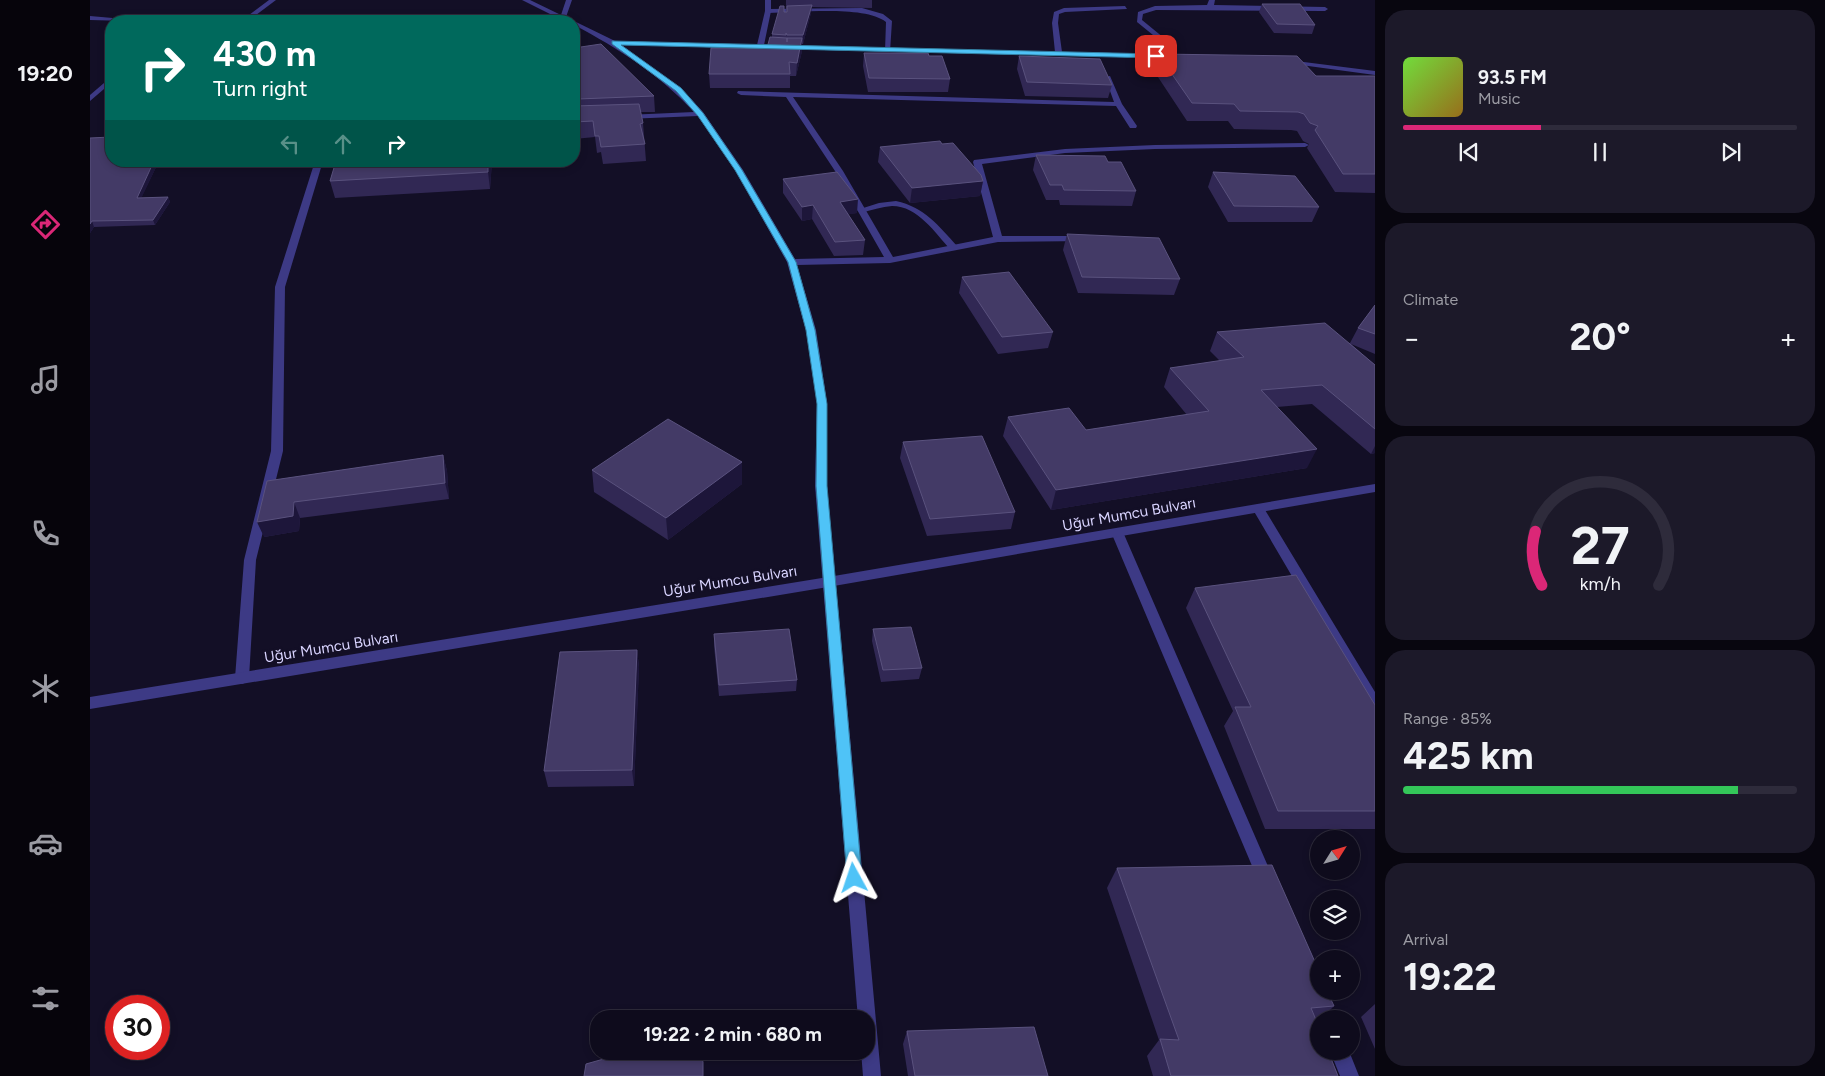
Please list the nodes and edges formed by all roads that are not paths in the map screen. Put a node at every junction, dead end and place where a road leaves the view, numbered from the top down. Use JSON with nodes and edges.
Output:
{"nodes":[{"id":1,"x":273,"y":0,"type":"edge"},
{"id":2,"x":525,"y":0,"type":"edge"},
{"id":3,"x":569,"y":0,"type":"edge"},
{"id":4,"x":768,"y":0,"type":"edge"},
{"id":5,"x":1121,"y":0,"type":"edge"},
{"id":6,"x":1212,"y":0,"type":"edge"},
{"id":7,"x":1125,"y":8,"type":"junction"},
{"id":8,"x":1209,"y":8,"type":"junction"},
{"id":9,"x":1325,"y":9,"type":"dead end"},
{"id":10,"x":768,"y":11,"type":"junction"},
{"id":11,"x":1140,"y":13,"type":"junction"},
{"id":12,"x":252,"y":15,"type":"edge"},
{"id":13,"x":556,"y":15,"type":"edge"},
{"id":14,"x":567,"y":15,"type":"edge"},
{"id":15,"x":90,"y":18,"type":"edge"},
{"id":16,"x":105,"y":19,"type":"edge"},
{"id":17,"x":580,"y":27,"type":"edge"},
{"id":18,"x":614,"y":43,"type":"junction"},
{"id":19,"x":760,"y":47,"type":"junction"},
{"id":20,"x":888,"y":51,"type":"junction"},
{"id":21,"x":1059,"y":53,"type":"junction"},
{"id":22,"x":1164,"y":56,"type":"junction"},
{"id":23,"x":1173,"y":56,"type":"edge"},
{"id":24,"x":1278,"y":62,"type":"edge"},
{"id":25,"x":1375,"y":73,"type":"edge"},
{"id":26,"x":1108,"y":77,"type":"edge"},
{"id":27,"x":105,"y":84,"type":"edge"},
{"id":28,"x":741,"y":93,"type":"edge"},
{"id":29,"x":788,"y":94,"type":"junction"},
{"id":30,"x":90,"y":98,"type":"edge"},
{"id":31,"x":1118,"y":104,"type":"junction"},
{"id":32,"x":700,"y":114,"type":"junction"},
{"id":33,"x":613,"y":117,"type":"edge"},
{"id":34,"x":580,"y":118,"type":"edge"},
{"id":35,"x":584,"y":118,"type":"edge"},
{"id":36,"x":1133,"y":126,"type":"dead end"},
{"id":37,"x":1304,"y":145,"type":"dead end"},
{"id":38,"x":317,"y":167,"type":"edge"},
{"id":39,"x":861,"y":210,"type":"junction"},
{"id":40,"x":998,"y":240,"type":"junction"},
{"id":41,"x":1092,"y":240,"type":"edge"},
{"id":42,"x":954,"y":248,"type":"junction"},
{"id":43,"x":890,"y":260,"type":"junction"},
{"id":44,"x":792,"y":262,"type":"junction"},
{"id":45,"x":1374,"y":490,"type":"edge"},
{"id":46,"x":1258,"y":508,"type":"junction"},
{"id":47,"x":1117,"y":532,"type":"junction"},
{"id":48,"x":828,"y":582,"type":"junction"},
{"id":49,"x":242,"y":678,"type":"junction"},
{"id":50,"x":90,"y":703,"type":"edge"},
{"id":51,"x":1375,"y":705,"type":"edge"},
{"id":52,"x":1270,"y":890,"type":"edge"},
{"id":53,"x":1343,"y":1060,"type":"edge"},
{"id":54,"x":872,"y":1076,"type":"edge"},
{"id":55,"x":1350,"y":1076,"type":"edge"}],
"edges":[{"from":1,"to":12,"type":"street"},
{"from":2,"to":13,"type":"street"},
{"from":3,"to":14,"type":"street"},
{"from":4,"to":10,"type":"street"},
{"from":5,"to":7,"type":"street"},
{"from":6,"to":8,"type":"street"},
{"from":7,"to":11,"type":"street"},
{"from":7,"to":21,"type":"street"},
{"from":8,"to":9,"type":"street"},
{"from":8,"to":11,"type":"street"},
{"from":10,"to":19,"type":"street"},
{"from":10,"to":20,"type":"street"},
{"from":11,"to":22,"type":"street"},
{"from":15,"to":16,"type":"street"},
{"from":17,"to":18,"type":"street"},
{"from":18,"to":19,"type":"street"},
{"from":18,"to":32,"type":"street"},
{"from":19,"to":20,"type":"street"},
{"from":20,"to":21,"type":"street"},
{"from":21,"to":22,"type":"street"},
{"from":22,"to":23,"type":"street"},
{"from":24,"to":25,"type":"street"},
{"from":26,"to":31,"type":"street"},
{"from":27,"to":30,"type":"street"},
{"from":28,"to":29,"type":"street"},
{"from":29,"to":31,"type":"street"},
{"from":29,"to":39,"type":"street"},
{"from":31,"to":36,"type":"street"},
{"from":32,"to":33,"type":"street"},
{"from":32,"to":44,"type":"street"},
{"from":34,"to":35,"type":"street"},
{"from":37,"to":40,"type":"street"},
{"from":38,"to":49,"type":"street"},
{"from":39,"to":42,"type":"street"},
{"from":39,"to":43,"type":"street"},
{"from":40,"to":41,"type":"street"},
{"from":40,"to":42,"type":"street"},
{"from":42,"to":43,"type":"street"},
{"from":43,"to":44,"type":"street"},
{"from":44,"to":48,"type":"street"},
{"from":45,"to":46,"type":"street","name":"Uğur Mumcu Bulvarı"},
{"from":46,"to":47,"type":"street","name":"Uğur Mumcu Bulvarı"},
{"from":46,"to":51,"type":"street"},
{"from":47,"to":48,"type":"street","name":"Uğur Mumcu Bulvarı"},
{"from":47,"to":52,"type":"street"},
{"from":48,"to":49,"type":"street","name":"Uğur Mumcu Bulvarı"},
{"from":48,"to":54,"type":"street"},
{"from":49,"to":50,"type":"street","name":"Uğur Mumcu Bulvarı"},
{"from":53,"to":55,"type":"street"}]}
